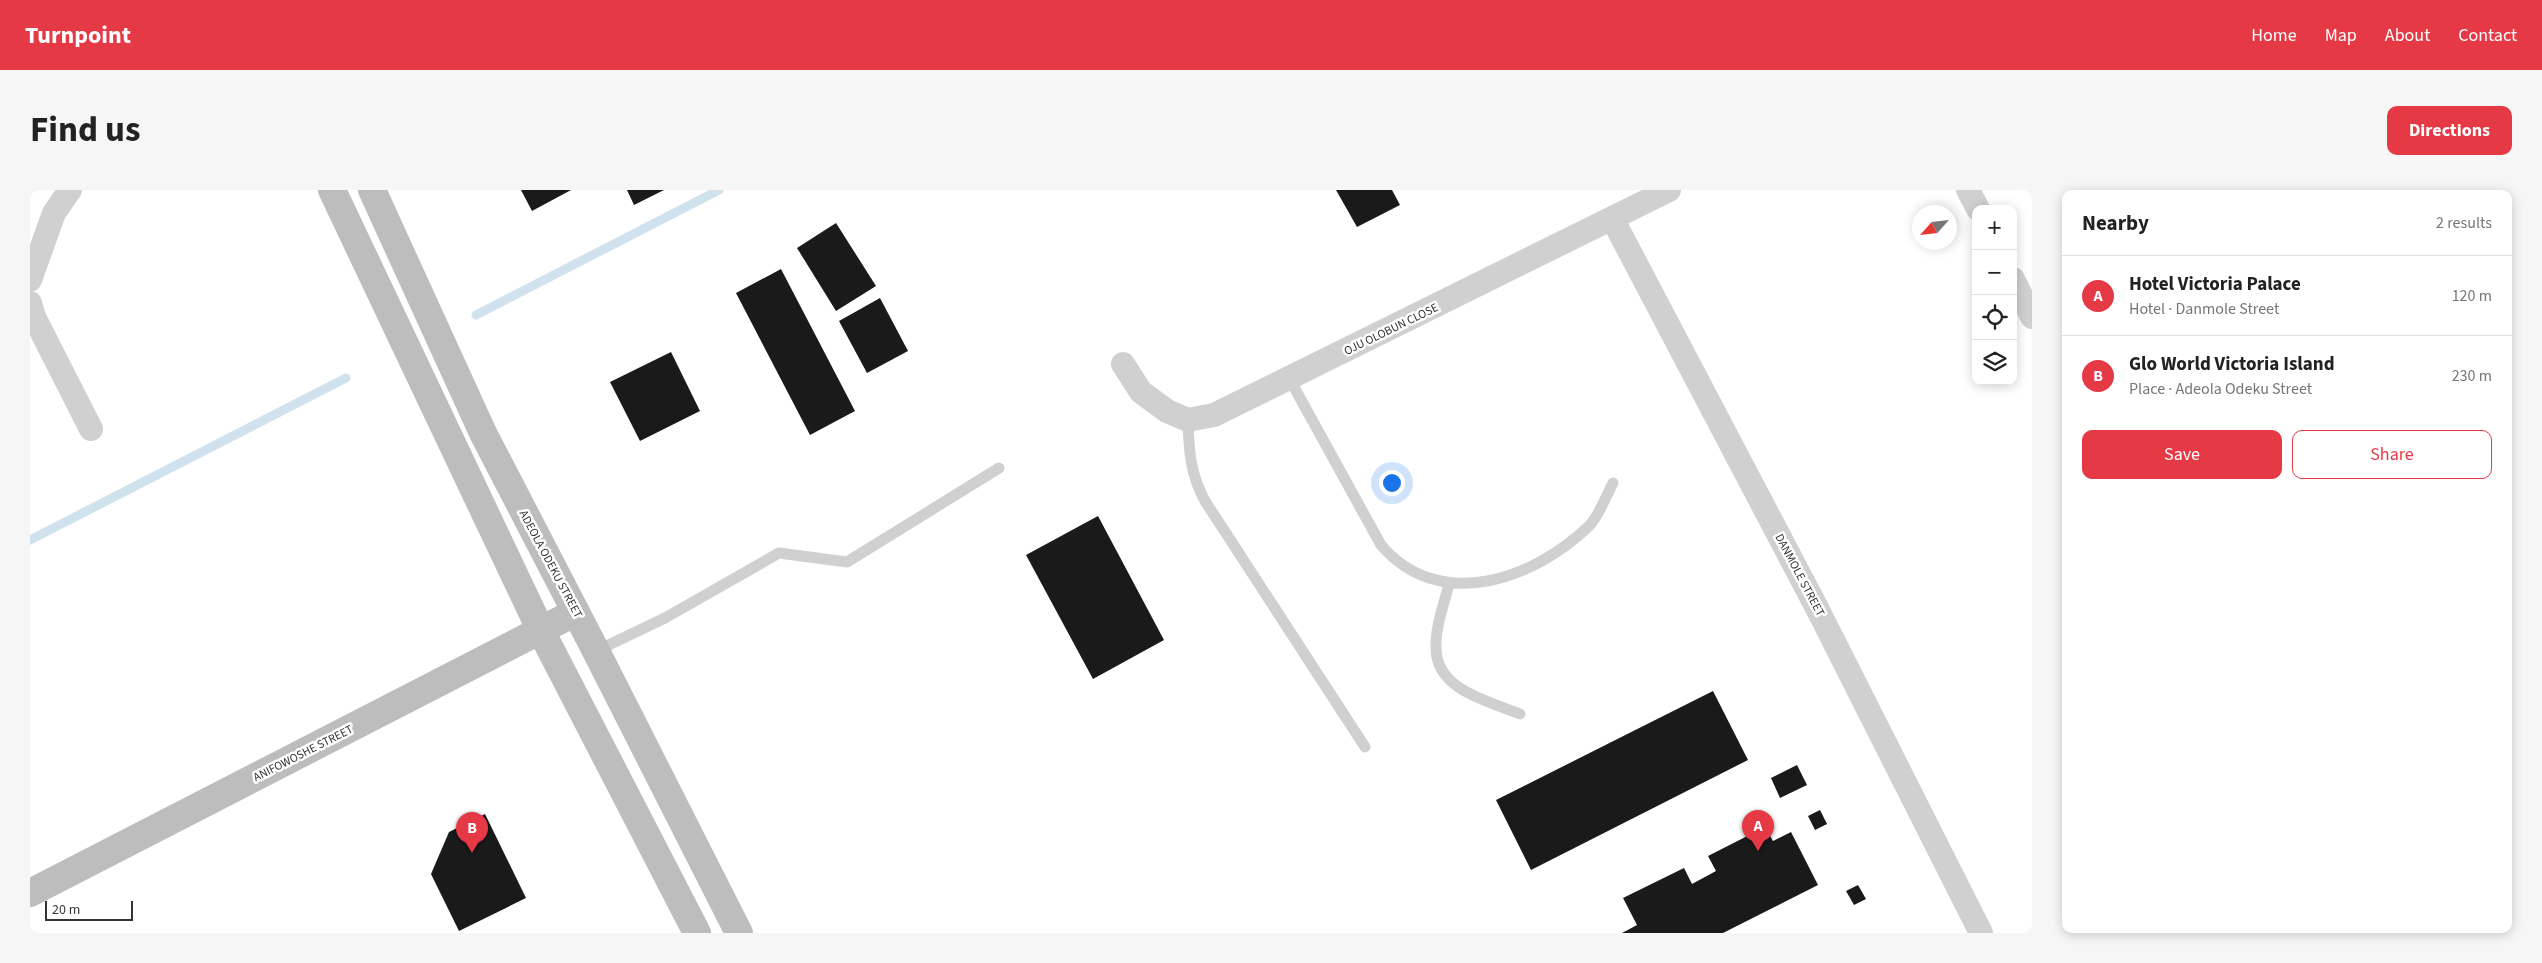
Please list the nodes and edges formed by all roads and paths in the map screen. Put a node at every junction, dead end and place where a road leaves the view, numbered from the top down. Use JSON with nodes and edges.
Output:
{"nodes":[{"id":1,"x":70,"y":190,"type":"edge"},
{"id":2,"x":332,"y":190,"type":"edge"},
{"id":3,"x":372,"y":190,"type":"edge"},
{"id":4,"x":1670,"y":190,"type":"edge"},
{"id":5,"x":1968,"y":190,"type":"edge"},
{"id":6,"x":1976,"y":205,"type":"edge"},
{"id":7,"x":1613,"y":220,"type":"junction"},
{"id":8,"x":30,"y":280,"type":"edge"},
{"id":9,"x":2017,"y":287,"type":"edge"},
{"id":10,"x":30,"y":302,"type":"edge"},
{"id":11,"x":2032,"y":316,"type":"edge"},
{"id":12,"x":1123,"y":364,"type":"dead end"},
{"id":13,"x":1289,"y":378,"type":"junction"},
{"id":14,"x":1188,"y":420,"type":"junction"},
{"id":15,"x":91,"y":430,"type":"dead end"},
{"id":16,"x":1000,"y":468,"type":"dead end"},
{"id":17,"x":1613,"y":483,"type":"dead end"},
{"id":18,"x":1449,"y":584,"type":"junction"},
{"id":19,"x":576,"y":612,"type":"junction"},
{"id":20,"x":540,"y":630,"type":"junction"},
{"id":21,"x":596,"y":651,"type":"junction"},
{"id":22,"x":1520,"y":714,"type":"dead end"},
{"id":23,"x":1365,"y":747,"type":"dead end"},
{"id":24,"x":30,"y":893,"type":"edge"},
{"id":25,"x":697,"y":933,"type":"edge"},
{"id":26,"x":739,"y":933,"type":"edge"},
{"id":27,"x":1981,"y":933,"type":"edge"}],
"edges":[{"from":1,"to":8,"type":"street"},
{"from":2,"to":20,"type":"main road"},
{"from":3,"to":19,"type":"main road","name":"ADEOLA ODEKU STREET"},
{"from":4,"to":7,"type":"street","name":"OJU OLOBUN CLOSE"},
{"from":5,"to":6,"type":"street"},
{"from":7,"to":13,"type":"street","name":"OJU OLOBUN CLOSE"},
{"from":7,"to":27,"type":"street","name":"DANMOLE STREET"},
{"from":9,"to":11,"type":"street"},
{"from":10,"to":15,"type":"street"},
{"from":12,"to":14,"type":"street"},
{"from":13,"to":14,"type":"street","name":"OJU OLOBUN CLOSE"},
{"from":13,"to":18,"type":"lane"},
{"from":14,"to":23,"type":"lane"},
{"from":16,"to":21,"type":"lane"},
{"from":17,"to":18,"type":"lane"},
{"from":18,"to":22,"type":"lane"},
{"from":19,"to":20,"type":"main road","name":"ANIFOWOSHE STREET"},
{"from":19,"to":21,"type":"main road","name":"ADEOLA ODEKU STREET"},
{"from":20,"to":24,"type":"main road","name":"ANIFOWOSHE STREET"},
{"from":20,"to":25,"type":"main road"},
{"from":21,"to":26,"type":"main road","name":"ADEOLA ODEKU STREET"}]}
